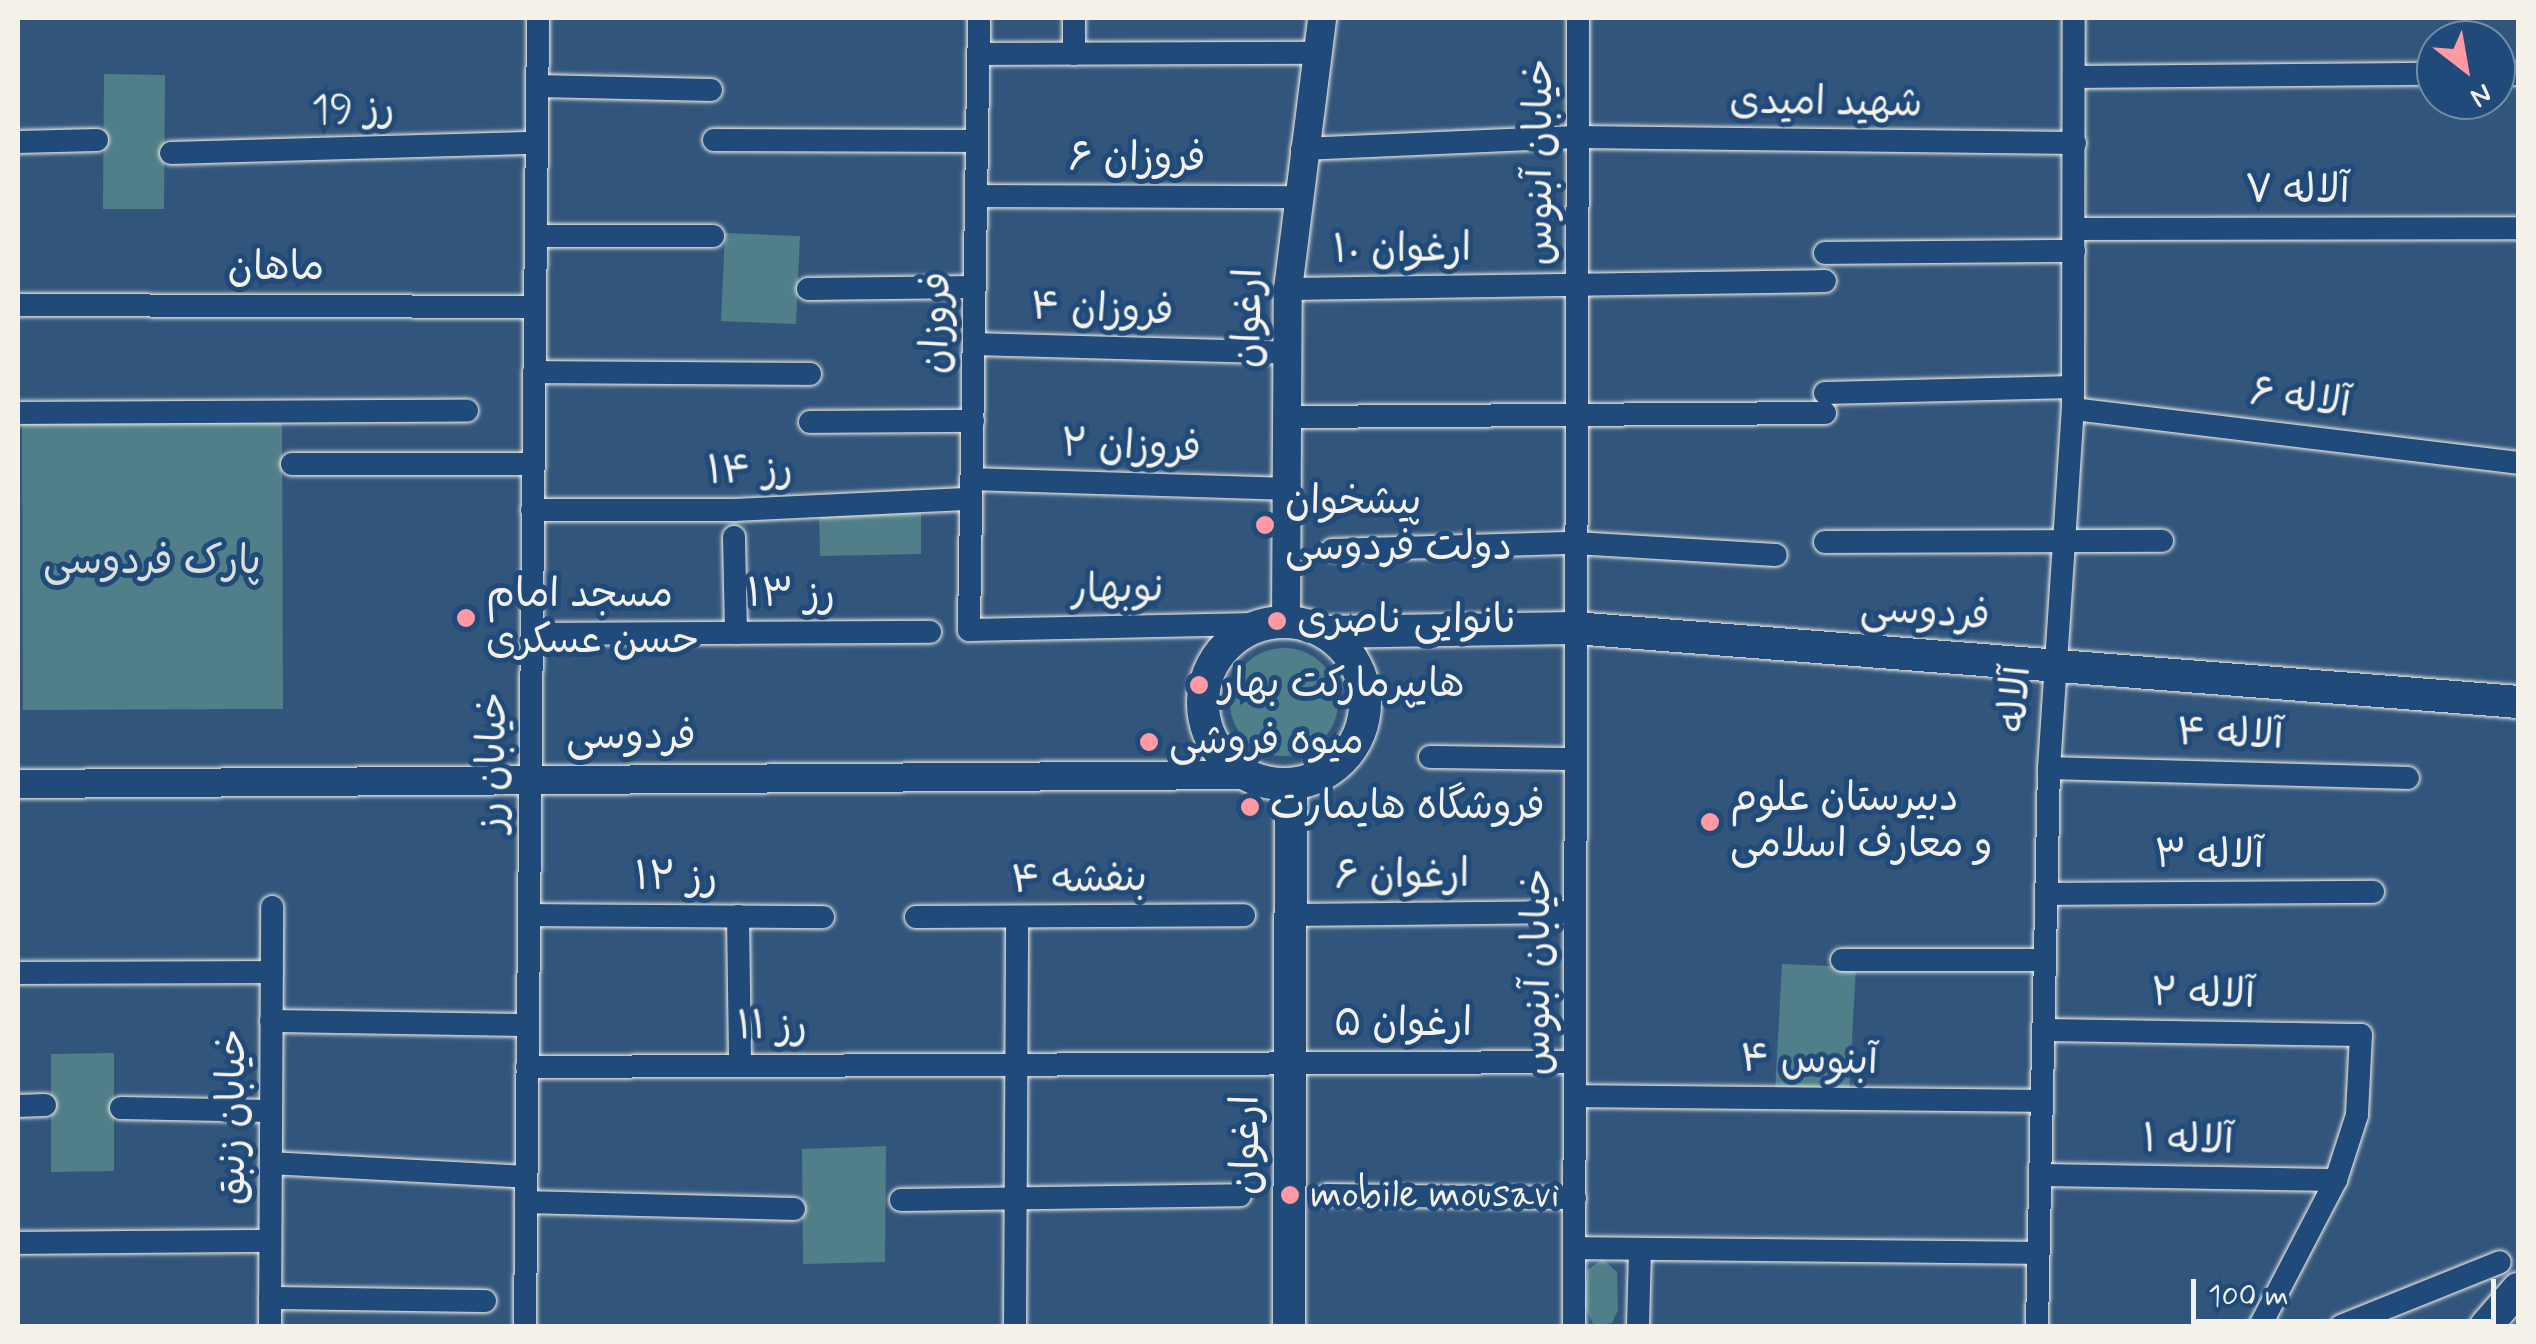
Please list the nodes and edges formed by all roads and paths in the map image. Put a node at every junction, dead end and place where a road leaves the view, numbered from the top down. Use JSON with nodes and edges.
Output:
{"nodes":[{"id":1,"x":538,"y":18,"type":"edge"},
{"id":2,"x":979,"y":18,"type":"edge"},
{"id":3,"x":1074,"y":18,"type":"edge"},
{"id":4,"x":1322,"y":18,"type":"edge"},
{"id":5,"x":1578,"y":18,"type":"edge"},
{"id":6,"x":2074,"y":18,"type":"edge"},
{"id":7,"x":1314,"y":53,"type":"junction"},
{"id":8,"x":978,"y":54,"type":"junction"},
{"id":9,"x":1074,"y":54,"type":"junction"},
{"id":10,"x":2416,"y":74,"type":"edge"},
{"id":11,"x":2074,"y":76,"type":"junction"},
{"id":12,"x":538,"y":86,"type":"junction"},
{"id":13,"x":712,"y":90,"type":"dead end"},
{"id":14,"x":1577,"y":138,"type":"junction"},
{"id":15,"x":97,"y":140,"type":"dead end"},
{"id":16,"x":714,"y":140,"type":"dead end"},
{"id":17,"x":977,"y":140,"type":"junction"},
{"id":18,"x":18,"y":142,"type":"edge"},
{"id":19,"x":537,"y":142,"type":"junction"},
{"id":20,"x":2075,"y":143,"type":"junction"},
{"id":21,"x":1302,"y":148,"type":"junction"},
{"id":22,"x":172,"y":153,"type":"dead end"},
{"id":23,"x":976,"y":196,"type":"junction"},
{"id":24,"x":1297,"y":198,"type":"junction"},
{"id":25,"x":2518,"y":228,"type":"edge"},
{"id":26,"x":536,"y":236,"type":"junction"},
{"id":27,"x":713,"y":236,"type":"dead end"},
{"id":28,"x":2074,"y":240,"type":"junction"},
{"id":29,"x":1826,"y":254,"type":"dead end"},
{"id":30,"x":1826,"y":281,"type":"dead end"},
{"id":31,"x":1576,"y":285,"type":"junction"},
{"id":32,"x":975,"y":287,"type":"junction"},
{"id":33,"x":808,"y":289,"type":"dead end"},
{"id":34,"x":1288,"y":289,"type":"junction"},
{"id":35,"x":18,"y":304,"type":"edge"},
{"id":36,"x":535,"y":307,"type":"junction"},
{"id":37,"x":974,"y":344,"type":"junction"},
{"id":38,"x":1289,"y":354,"type":"junction"},
{"id":39,"x":534,"y":372,"type":"junction"},
{"id":40,"x":810,"y":374,"type":"dead end"},
{"id":41,"x":2073,"y":398,"type":"junction"},
{"id":42,"x":467,"y":410,"type":"dead end"},
{"id":43,"x":18,"y":413,"type":"edge"},
{"id":44,"x":1576,"y":415,"type":"junction"},
{"id":45,"x":1292,"y":417,"type":"junction"},
{"id":46,"x":810,"y":422,"type":"dead end"},
{"id":47,"x":973,"y":422,"type":"junction"},
{"id":48,"x":2518,"y":463,"type":"edge"},
{"id":49,"x":292,"y":464,"type":"dead end"},
{"id":50,"x":534,"y":464,"type":"junction"},
{"id":51,"x":972,"y":490,"type":"junction"},
{"id":52,"x":1288,"y":490,"type":"junction"},
{"id":53,"x":532,"y":510,"type":"junction"},
{"id":54,"x":734,"y":537,"type":"dead end"},
{"id":55,"x":2064,"y":538,"type":"junction"},
{"id":56,"x":2162,"y":541,"type":"dead end"},
{"id":57,"x":1825,"y":542,"type":"dead end"},
{"id":58,"x":1575,"y":543,"type":"junction"},
{"id":59,"x":1332,"y":550,"type":"dead end"},
{"id":60,"x":1776,"y":555,"type":"dead end"},
{"id":61,"x":1277,"y":623,"type":"junction"},
{"id":62,"x":1574,"y":628,"type":"junction"},
{"id":63,"x":969,"y":630,"type":"joint"},
{"id":64,"x":930,"y":632,"type":"dead end"},
{"id":65,"x":1324,"y":632,"type":"junction"},
{"id":66,"x":736,"y":633,"type":"junction"},
{"id":67,"x":532,"y":634,"type":"junction"},
{"id":68,"x":2055,"y":665,"type":"junction"},
{"id":69,"x":2518,"y":702,"type":"edge"},
{"id":70,"x":1430,"y":757,"type":"dead end"},
{"id":71,"x":1575,"y":759,"type":"junction"},
{"id":72,"x":2049,"y":768,"type":"junction"},
{"id":73,"x":1246,"y":774,"type":"junction"},
{"id":74,"x":2408,"y":778,"type":"dead end"},
{"id":75,"x":530,"y":780,"type":"junction"},
{"id":76,"x":18,"y":784,"type":"edge"},
{"id":77,"x":1291,"y":784,"type":"junction"},
{"id":78,"x":2373,"y":892,"type":"dead end"},
{"id":79,"x":2046,"y":894,"type":"junction"},
{"id":80,"x":272,"y":907,"type":"dead end"},
{"id":81,"x":1575,"y":912,"type":"junction"},
{"id":82,"x":1290,"y":914,"type":"junction"},
{"id":83,"x":529,"y":915,"type":"junction"},
{"id":84,"x":1244,"y":915,"type":"dead end"},
{"id":85,"x":738,"y":916,"type":"junction"},
{"id":86,"x":823,"y":917,"type":"dead end"},
{"id":87,"x":916,"y":917,"type":"dead end"},
{"id":88,"x":1017,"y":918,"type":"junction"},
{"id":89,"x":1842,"y":960,"type":"dead end"},
{"id":90,"x":2045,"y":960,"type":"junction"},
{"id":91,"x":272,"y":972,"type":"junction"},
{"id":92,"x":18,"y":974,"type":"edge"},
{"id":93,"x":271,"y":1021,"type":"junction"},
{"id":94,"x":528,"y":1025,"type":"junction"},
{"id":95,"x":2043,"y":1030,"type":"junction"},
{"id":96,"x":740,"y":1054,"type":"dead end"},
{"id":97,"x":1290,"y":1060,"type":"junction"},
{"id":98,"x":1575,"y":1062,"type":"junction"},
{"id":99,"x":1017,"y":1063,"type":"junction"},
{"id":100,"x":527,"y":1067,"type":"junction"},
{"id":101,"x":1576,"y":1096,"type":"junction"},
{"id":102,"x":2042,"y":1101,"type":"junction"},
{"id":103,"x":18,"y":1106,"type":"edge"},
{"id":104,"x":45,"y":1106,"type":"dead end"},
{"id":105,"x":122,"y":1108,"type":"dead end"},
{"id":106,"x":271,"y":1111,"type":"junction"},
{"id":107,"x":271,"y":1163,"type":"junction"},
{"id":108,"x":2040,"y":1175,"type":"junction"},
{"id":109,"x":526,"y":1177,"type":"junction"},
{"id":110,"x":2336,"y":1180,"type":"junction"},
{"id":111,"x":1240,"y":1195,"type":"dead end"},
{"id":112,"x":1327,"y":1195,"type":"dead end"},
{"id":113,"x":1576,"y":1198,"type":"junction"},
{"id":114,"x":901,"y":1200,"type":"dead end"},
{"id":115,"x":526,"y":1202,"type":"junction"},
{"id":116,"x":1016,"y":1202,"type":"junction"},
{"id":117,"x":794,"y":1209,"type":"dead end"},
{"id":118,"x":270,"y":1241,"type":"junction"},
{"id":119,"x":18,"y":1243,"type":"edge"},
{"id":120,"x":1575,"y":1248,"type":"junction"},
{"id":121,"x":1640,"y":1249,"type":"junction"},
{"id":122,"x":2038,"y":1253,"type":"junction"},
{"id":123,"x":2500,"y":1262,"type":"dead end"},
{"id":124,"x":2518,"y":1289,"type":"edge"},
{"id":125,"x":270,"y":1298,"type":"junction"},
{"id":126,"x":485,"y":1301,"type":"dead end"},
{"id":127,"x":270,"y":1326,"type":"edge"},
{"id":128,"x":524,"y":1326,"type":"edge"},
{"id":129,"x":1016,"y":1326,"type":"edge"},
{"id":130,"x":1289,"y":1326,"type":"edge"},
{"id":131,"x":1574,"y":1326,"type":"edge"},
{"id":132,"x":1638,"y":1326,"type":"edge"},
{"id":133,"x":2036,"y":1326,"type":"edge"},
{"id":134,"x":2260,"y":1326,"type":"edge"},
{"id":135,"x":2341,"y":1326,"type":"edge"},
{"id":136,"x":2486,"y":1326,"type":"edge"}],
"edges":[{"from":1,"to":12,"type":"street","name":"خیابان رز"},
{"from":2,"to":8,"type":"street","name":"فروزان"},
{"from":3,"to":9,"type":"street"},
{"from":4,"to":7,"type":"street","name":"ارغوان"},
{"from":5,"to":14,"type":"street","name":"خیابان آبنوس"},
{"from":6,"to":11,"type":"street","name":"آلاله"},
{"from":7,"to":9,"type":"street"},
{"from":7,"to":21,"type":"street","name":"ارغوان"},
{"from":8,"to":9,"type":"street"},
{"from":8,"to":17,"type":"street","name":"فروزان"},
{"from":10,"to":11,"type":"street"},
{"from":11,"to":20,"type":"street","name":"آلاله"},
{"from":12,"to":13,"type":"street"},
{"from":12,"to":19,"type":"street","name":"خیابان رز"},
{"from":14,"to":20,"type":"street","name":"شهید امیدی"},
{"from":14,"to":21,"type":"street","name":"شهید امیدی"},
{"from":14,"to":31,"type":"street","name":"خیابان آبنوس"},
{"from":15,"to":18,"type":"street"},
{"from":16,"to":17,"type":"street"},
{"from":17,"to":23,"type":"street","name":"فروزان"},
{"from":19,"to":22,"type":"street","name":"رز 19"},
{"from":19,"to":26,"type":"street","name":"خیابان رز"},
{"from":20,"to":28,"type":"street","name":"آلاله"},
{"from":21,"to":24,"type":"street","name":"ارغوان"},
{"from":23,"to":24,"type":"street","name":"فروزان ۶"},
{"from":23,"to":32,"type":"street","name":"فروزان"},
{"from":24,"to":34,"type":"street","name":"ارغوان"},
{"from":25,"to":28,"type":"street","name":"آلاله ۷"},
{"from":26,"to":27,"type":"street"},
{"from":26,"to":36,"type":"street","name":"خیابان رز"},
{"from":28,"to":29,"type":"street","name":"آلاله ۷"},
{"from":28,"to":41,"type":"street","name":"آلاله"},
{"from":30,"to":31,"type":"street","name":"ارغوان ۱۰"},
{"from":31,"to":34,"type":"street","name":"ارغوان ۱۰"},
{"from":31,"to":44,"type":"street","name":"خیابان آبنوس"},
{"from":32,"to":33,"type":"street"},
{"from":32,"to":37,"type":"street","name":"فروزان"},
{"from":34,"to":38,"type":"street","name":"ارغوان"},
{"from":35,"to":36,"type":"street","name":"ماهان"},
{"from":36,"to":39,"type":"street","name":"خیابان رز"},
{"from":37,"to":38,"type":"street","name":"فروزان ۴"},
{"from":37,"to":47,"type":"street","name":"فروزان"},
{"from":38,"to":45,"type":"street","name":"ارغوان"},
{"from":39,"to":40,"type":"street"},
{"from":39,"to":50,"type":"street","name":"خیابان رز"},
{"from":41,"to":44,"type":"street","name":"آلاله ۶"},
{"from":41,"to":48,"type":"street","name":"آلاله ۶"},
{"from":41,"to":55,"type":"street","name":"آلاله"},
{"from":42,"to":43,"type":"street"},
{"from":44,"to":45,"type":"street","name":"آلاله ۶"},
{"from":44,"to":58,"type":"street","name":"خیابان آبنوس"},
{"from":45,"to":52,"type":"street","name":"ارغوان"},
{"from":46,"to":47,"type":"street"},
{"from":47,"to":51,"type":"street","name":"فروزان"},
{"from":49,"to":50,"type":"street"},
{"from":50,"to":53,"type":"street","name":"خیابان رز"},
{"from":51,"to":52,"type":"street","name":"فروزان ۲"},
{"from":51,"to":53,"type":"street","name":"رز ۱۴"},
{"from":51,"to":63,"type":"street","name":"فروزان"},
{"from":52,"to":61,"type":"street","name":"ارغوان"},
{"from":53,"to":67,"type":"street","name":"خیابان رز"},
{"from":54,"to":66,"type":"street"},
{"from":55,"to":56,"type":"street"},
{"from":55,"to":57,"type":"street"},
{"from":55,"to":68,"type":"street","name":"آلاله"},
{"from":58,"to":59,"type":"street"},
{"from":58,"to":60,"type":"street"},
{"from":58,"to":62,"type":"street","name":"خیابان آبنوس"},
{"from":61,"to":63,"type":"street","name":"نوبهار"},
{"from":61,"to":65,"type":"main road"},
{"from":61,"to":73,"type":"main road"},
{"from":62,"to":65,"type":"main road","name":"فردوسی"},
{"from":62,"to":68,"type":"main road","name":"فردوسی"},
{"from":62,"to":71,"type":"street","name":"خیابان آبنوس"},
{"from":64,"to":66,"type":"street","name":"رز ۱۳"},
{"from":65,"to":77,"type":"main road"},
{"from":66,"to":67,"type":"street","name":"رز ۱۳"},
{"from":67,"to":75,"type":"street","name":"خیابان رز"},
{"from":68,"to":69,"type":"main road","name":"فردوسی"},
{"from":68,"to":72,"type":"street","name":"آلاله"},
{"from":70,"to":71,"type":"street"},
{"from":71,"to":81,"type":"street","name":"خیابان آبنوس"},
{"from":72,"to":74,"type":"street","name":"آلاله ۴"},
{"from":72,"to":79,"type":"street","name":"آلاله"},
{"from":73,"to":75,"type":"street","name":"فردوسی"},
{"from":73,"to":77,"type":"main road"},
{"from":75,"to":76,"type":"street","name":"فردوسی"},
{"from":75,"to":83,"type":"street","name":"خیابان رز"},
{"from":77,"to":82,"type":"main road","name":"ارغوان"},
{"from":78,"to":79,"type":"street","name":"آلاله ۳"},
{"from":79,"to":90,"type":"street","name":"آلاله"},
{"from":80,"to":91,"type":"street","name":"خیابان زنبق"},
{"from":81,"to":82,"type":"street","name":"ارغوان ۶"},
{"from":81,"to":98,"type":"street","name":"خیابان آبنوس"},
{"from":82,"to":97,"type":"main road","name":"ارغوان"},
{"from":83,"to":85,"type":"street","name":"رز ۱۲"},
{"from":83,"to":94,"type":"street","name":"خیابان رز"},
{"from":84,"to":88,"type":"street","name":"بنفشه ۴"},
{"from":85,"to":86,"type":"street","name":"رز ۱۲"},
{"from":85,"to":96,"type":"street"},
{"from":87,"to":88,"type":"street","name":"بنفشه ۴"},
{"from":88,"to":99,"type":"street"},
{"from":89,"to":90,"type":"street"},
{"from":90,"to":95,"type":"street","name":"آلاله"},
{"from":91,"to":92,"type":"street"},
{"from":91,"to":93,"type":"street","name":"خیابان زنبق"},
{"from":93,"to":94,"type":"street"},
{"from":93,"to":106,"type":"street","name":"خیابان زنبق"},
{"from":94,"to":100,"type":"street","name":"خیابان رز"},
{"from":95,"to":102,"type":"street","name":"آلاله"},
{"from":95,"to":110,"type":"street","name":"آلاله ۲"},
{"from":97,"to":98,"type":"street","name":"ارغوان ۵"},
{"from":97,"to":99,"type":"street","name":"ارغوان ۵"},
{"from":97,"to":130,"type":"main road","name":"ارغوان"},
{"from":98,"to":101,"type":"street","name":"خیابان آبنوس"},
{"from":99,"to":100,"type":"street","name":"رز ۱۱"},
{"from":99,"to":116,"type":"street"},
{"from":100,"to":109,"type":"street","name":"خیابان رز"},
{"from":101,"to":102,"type":"street","name":"آبنوس ۴"},
{"from":101,"to":113,"type":"street","name":"خیابان آبنوس"},
{"from":102,"to":108,"type":"street","name":"آلاله"},
{"from":103,"to":104,"type":"street"},
{"from":105,"to":106,"type":"street"},
{"from":106,"to":107,"type":"street","name":"خیابان زنبق"},
{"from":107,"to":109,"type":"street"},
{"from":107,"to":118,"type":"street","name":"خیابان زنبق"},
{"from":108,"to":110,"type":"street","name":"آلاله ۱"},
{"from":108,"to":122,"type":"street","name":"آلاله"},
{"from":109,"to":115,"type":"street","name":"خیابان رز"},
{"from":110,"to":134,"type":"street"},
{"from":111,"to":116,"type":"street"},
{"from":112,"to":113,"type":"street"},
{"from":113,"to":120,"type":"street","name":"خیابان آبنوس"},
{"from":114,"to":116,"type":"street"},
{"from":115,"to":117,"type":"street"},
{"from":115,"to":128,"type":"street","name":"خیابان رز"},
{"from":116,"to":129,"type":"street"},
{"from":118,"to":119,"type":"street"},
{"from":118,"to":125,"type":"street","name":"خیابان زنبق"},
{"from":120,"to":121,"type":"street"},
{"from":120,"to":131,"type":"street","name":"خیابان آبنوس"},
{"from":121,"to":122,"type":"street"},
{"from":121,"to":132,"type":"street"},
{"from":122,"to":133,"type":"street","name":"آلاله"},
{"from":123,"to":135,"type":"street"},
{"from":124,"to":136,"type":"main road"},
{"from":125,"to":126,"type":"street"},
{"from":125,"to":127,"type":"street","name":"خیابان زنبق"}]}
